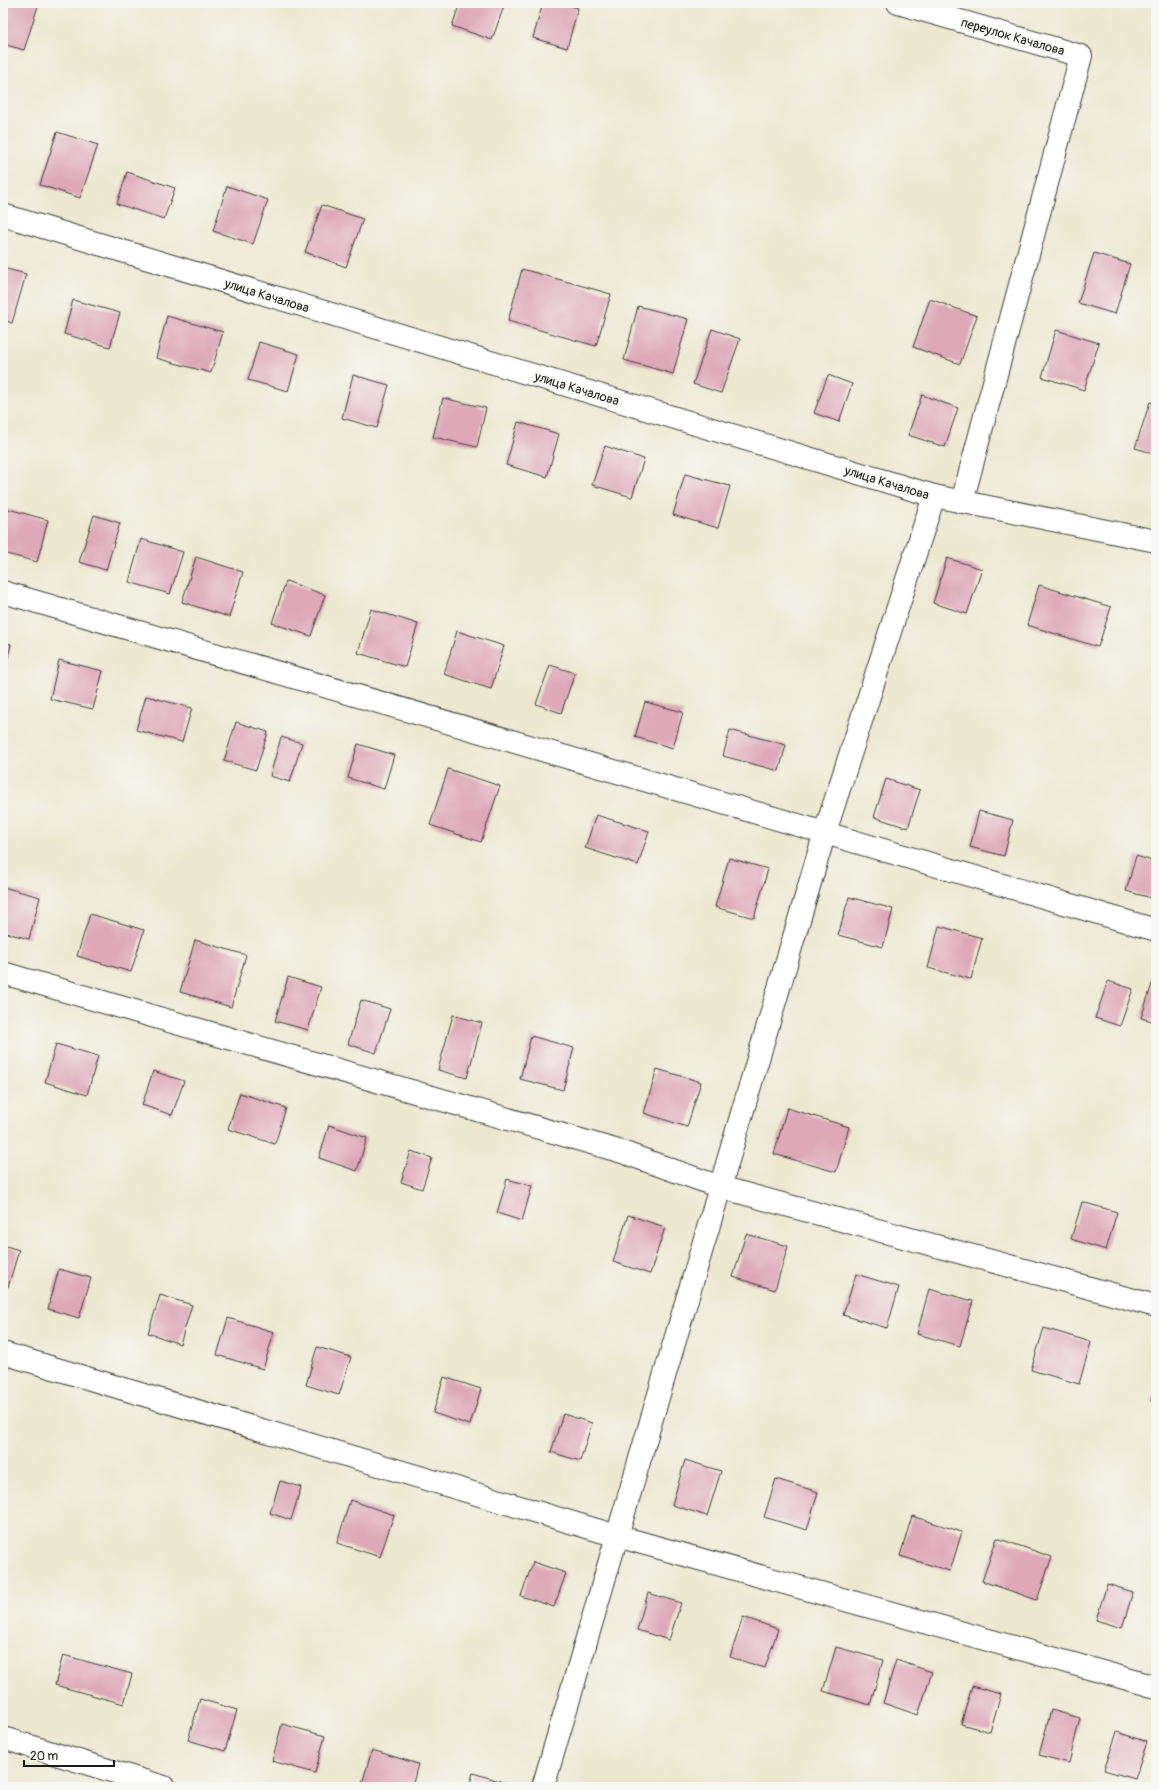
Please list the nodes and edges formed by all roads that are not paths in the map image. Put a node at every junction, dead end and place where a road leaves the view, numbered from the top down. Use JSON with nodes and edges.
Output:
{"nodes":[{"id":1,"x":898,"y":3,"type":"edge"},
{"id":2,"x":3,"y":215,"type":"edge"},
{"id":3,"x":934,"y":496,"type":"junction"},
{"id":4,"x":962,"y":502,"type":"junction"},
{"id":5,"x":1156,"y":542,"type":"edge"},
{"id":6,"x":3,"y":592,"type":"edge"},
{"id":7,"x":825,"y":832,"type":"junction"},
{"id":8,"x":1156,"y":930,"type":"edge"},
{"id":9,"x":3,"y":973,"type":"edge"},
{"id":10,"x":720,"y":1187,"type":"junction"},
{"id":11,"x":1156,"y":1306,"type":"edge"},
{"id":12,"x":3,"y":1353,"type":"edge"},
{"id":13,"x":617,"y":1536,"type":"junction"},
{"id":14,"x":1156,"y":1687,"type":"edge"},
{"id":15,"x":3,"y":1738,"type":"edge"},
{"id":16,"x":164,"y":1787,"type":"edge"},
{"id":17,"x":543,"y":1787,"type":"edge"}],
"edges":[{"from":1,"to":4,"type":"street","name":"переулок Качалова"},
{"from":2,"to":3,"type":"street","name":"улица Качалова"},
{"from":3,"to":4,"type":"street","name":"улица Качалова"},
{"from":3,"to":7,"type":"street"},
{"from":4,"to":5,"type":"street","name":"улица Качалова"},
{"from":6,"to":7,"type":"street"},
{"from":7,"to":8,"type":"street"},
{"from":7,"to":10,"type":"street"},
{"from":9,"to":10,"type":"street"},
{"from":10,"to":11,"type":"street"},
{"from":10,"to":13,"type":"street"},
{"from":12,"to":13,"type":"street"},
{"from":13,"to":14,"type":"street"},
{"from":13,"to":17,"type":"street"},
{"from":15,"to":16,"type":"street"}]}
